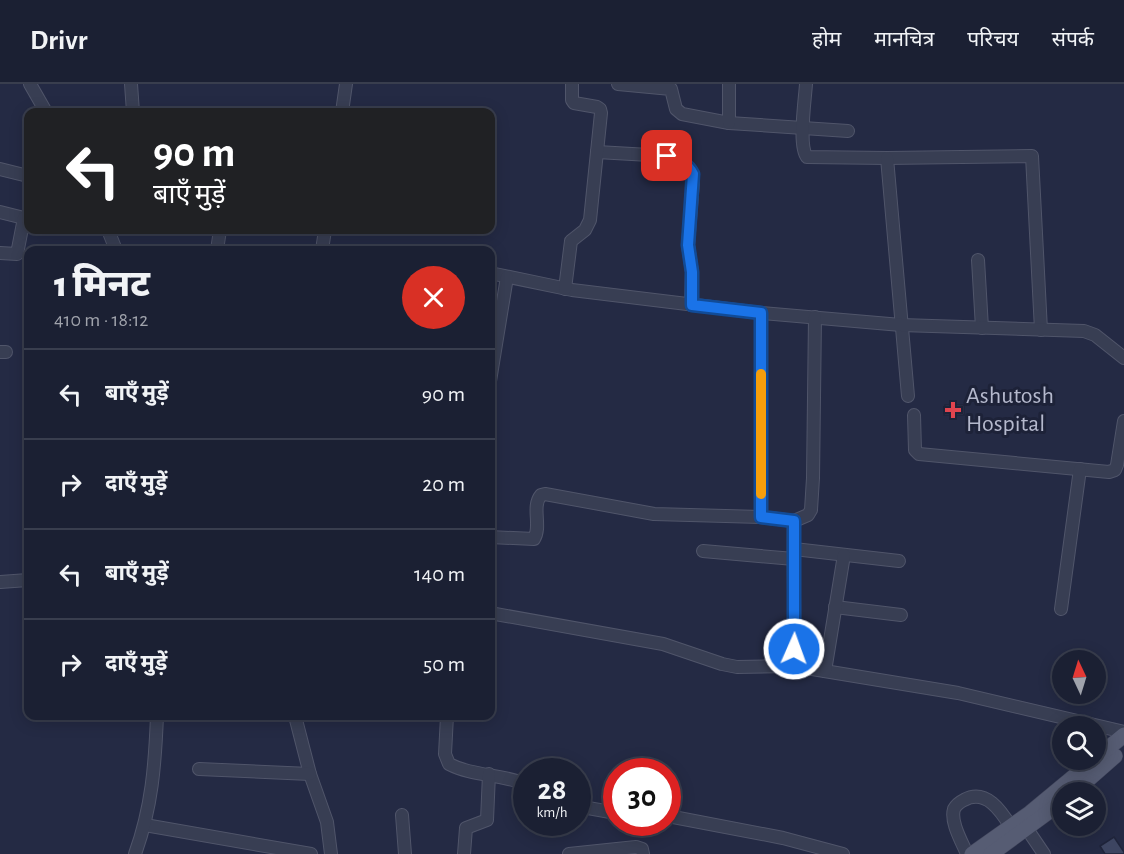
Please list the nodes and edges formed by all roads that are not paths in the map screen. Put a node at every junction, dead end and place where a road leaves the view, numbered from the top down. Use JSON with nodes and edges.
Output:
{"nodes":[{"id":1,"x":30,"y":84,"type":"edge"},
{"id":2,"x":131,"y":84,"type":"edge"},
{"id":3,"x":346,"y":84,"type":"edge"},
{"id":4,"x":572,"y":84,"type":"edge"},
{"id":5,"x":618,"y":84,"type":"edge"},
{"id":6,"x":729,"y":84,"type":"edge"},
{"id":7,"x":806,"y":84,"type":"edge"},
{"id":8,"x":44,"y":108,"type":"edge"},
{"id":9,"x":133,"y":108,"type":"edge"},
{"id":10,"x":343,"y":108,"type":"edge"},
{"id":11,"x":729,"y":123,"type":"junction"},
{"id":12,"x":803,"y":128,"type":"junction"},
{"id":13,"x":848,"y":131,"type":"dead end"},
{"id":14,"x":597,"y":153,"type":"junction"},
{"id":15,"x":887,"y":158,"type":"junction"},
{"id":16,"x":0,"y":169,"type":"edge"},
{"id":17,"x":24,"y":175,"type":"edge"},
{"id":18,"x":0,"y":212,"type":"edge"},
{"id":19,"x":24,"y":218,"type":"edge"},
{"id":20,"x":24,"y":226,"type":"edge"},
{"id":21,"x":0,"y":253,"type":"edge"},
{"id":22,"x":978,"y":260,"type":"dead end"},
{"id":23,"x":495,"y":274,"type":"edge"},
{"id":24,"x":507,"y":277,"type":"junction"},
{"id":25,"x":565,"y":289,"type":"junction"},
{"id":26,"x":692,"y":305,"type":"junction"},
{"id":27,"x":761,"y":313,"type":"junction"},
{"id":28,"x":815,"y":317,"type":"junction"},
{"id":29,"x":901,"y":324,"type":"junction"},
{"id":30,"x":982,"y":328,"type":"junction"},
{"id":31,"x":1041,"y":330,"type":"junction"},
{"id":32,"x":495,"y":334,"type":"edge"},
{"id":33,"x":1124,"y":358,"type":"edge"},
{"id":34,"x":908,"y":396,"type":"dead end"},
{"id":35,"x":914,"y":415,"type":"dead end"},
{"id":36,"x":1124,"y":421,"type":"edge"},
{"id":37,"x":1080,"y":469,"type":"junction"},
{"id":38,"x":761,"y":517,"type":"junction"},
{"id":39,"x":794,"y":521,"type":"junction"},
{"id":40,"x":495,"y":537,"type":"edge"},
{"id":41,"x":703,"y":551,"type":"dead end"},
{"id":42,"x":794,"y":554,"type":"junction"},
{"id":43,"x":844,"y":555,"type":"junction"},
{"id":44,"x":899,"y":561,"type":"dead end"},
{"id":45,"x":24,"y":580,"type":"edge"},
{"id":46,"x":0,"y":582,"type":"edge"},
{"id":47,"x":835,"y":607,"type":"junction"},
{"id":48,"x":1061,"y":609,"type":"dead end"},
{"id":49,"x":495,"y":614,"type":"edge"},
{"id":50,"x":901,"y":615,"type":"dead end"},
{"id":51,"x":794,"y":666,"type":"junction"},
{"id":52,"x":825,"y":671,"type":"junction"},
{"id":53,"x":157,"y":720,"type":"edge"},
{"id":54,"x":296,"y":720,"type":"edge"},
{"id":55,"x":447,"y":720,"type":"edge"},
{"id":56,"x":1124,"y":733,"type":"edge"},
{"id":57,"x":1124,"y":748,"type":"edge"},
{"id":58,"x":199,"y":769,"type":"dead end"},
{"id":59,"x":310,"y":774,"type":"junction"},
{"id":60,"x":489,"y":774,"type":"junction"},
{"id":61,"x":513,"y":779,"type":"edge"},
{"id":62,"x":1085,"y":782,"type":"edge"},
{"id":63,"x":1052,"y":808,"type":"edge"},
{"id":64,"x":402,"y":815,"type":"dead end"},
{"id":65,"x":681,"y":818,"type":"edge"},
{"id":66,"x":145,"y":825,"type":"junction"},
{"id":67,"x":1020,"y":826,"type":"junction"},
{"id":68,"x":135,"y":854,"type":"edge"},
{"id":69,"x":311,"y":854,"type":"edge"},
{"id":70,"x":331,"y":854,"type":"edge"},
{"id":71,"x":405,"y":854,"type":"edge"},
{"id":72,"x":464,"y":854,"type":"edge"},
{"id":73,"x":569,"y":854,"type":"edge"},
{"id":74,"x":643,"y":854,"type":"edge"},
{"id":75,"x":843,"y":854,"type":"edge"},
{"id":76,"x":967,"y":854,"type":"edge"},
{"id":77,"x":972,"y":854,"type":"edge"},
{"id":78,"x":991,"y":854,"type":"edge"},
{"id":79,"x":1044,"y":854,"type":"edge"}],
"edges":[{"from":1,"to":8,"type":"street"},
{"from":2,"to":9,"type":"street"},
{"from":3,"to":10,"type":"street"},
{"from":4,"to":14,"type":"street"},
{"from":5,"to":11,"type":"street"},
{"from":6,"to":11,"type":"street"},
{"from":7,"to":12,"type":"street"},
{"from":11,"to":12,"type":"street"},
{"from":12,"to":13,"type":"street"},
{"from":12,"to":15,"type":"street"},
{"from":14,"to":25,"type":"street"},
{"from":14,"to":26,"type":"street"},
{"from":15,"to":29,"type":"street"},
{"from":15,"to":31,"type":"street"},
{"from":16,"to":17,"type":"street"},
{"from":18,"to":19,"type":"street"},
{"from":20,"to":21,"type":"street"},
{"from":22,"to":30,"type":"street"},
{"from":23,"to":24,"type":"street"},
{"from":24,"to":25,"type":"street"},
{"from":24,"to":32,"type":"street"},
{"from":25,"to":26,"type":"street"},
{"from":26,"to":27,"type":"street"},
{"from":27,"to":28,"type":"street"},
{"from":27,"to":38,"type":"street"},
{"from":28,"to":29,"type":"street"},
{"from":28,"to":39,"type":"street"},
{"from":29,"to":30,"type":"street"},
{"from":29,"to":34,"type":"street"},
{"from":30,"to":31,"type":"street"},
{"from":31,"to":33,"type":"street"},
{"from":35,"to":37,"type":"street"},
{"from":36,"to":37,"type":"street"},
{"from":37,"to":48,"type":"street"},
{"from":38,"to":39,"type":"street"},
{"from":38,"to":40,"type":"street"},
{"from":39,"to":42,"type":"street"},
{"from":41,"to":42,"type":"street"},
{"from":42,"to":43,"type":"street"},
{"from":42,"to":51,"type":"street"},
{"from":43,"to":44,"type":"street"},
{"from":43,"to":47,"type":"street"},
{"from":45,"to":46,"type":"street"},
{"from":47,"to":50,"type":"street"},
{"from":47,"to":52,"type":"street"},
{"from":49,"to":51,"type":"street"},
{"from":51,"to":52,"type":"street"},
{"from":52,"to":56,"type":"street"},
{"from":53,"to":66,"type":"street"},
{"from":54,"to":59,"type":"street"},
{"from":55,"to":60,"type":"street"},
{"from":56,"to":67,"type":"main road"},
{"from":57,"to":62,"type":"main road"},
{"from":58,"to":59,"type":"street"},
{"from":59,"to":70,"type":"street"},
{"from":60,"to":61,"type":"street"},
{"from":60,"to":72,"type":"street"},
{"from":63,"to":67,"type":"main road"},
{"from":64,"to":71,"type":"street"},
{"from":65,"to":75,"type":"street"},
{"from":66,"to":68,"type":"street"},
{"from":66,"to":69,"type":"street"},
{"from":67,"to":76,"type":"street"},
{"from":67,"to":77,"type":"main road"},
{"from":67,"to":78,"type":"main road"},
{"from":67,"to":79,"type":"street"},
{"from":73,"to":74,"type":"street"}]}
